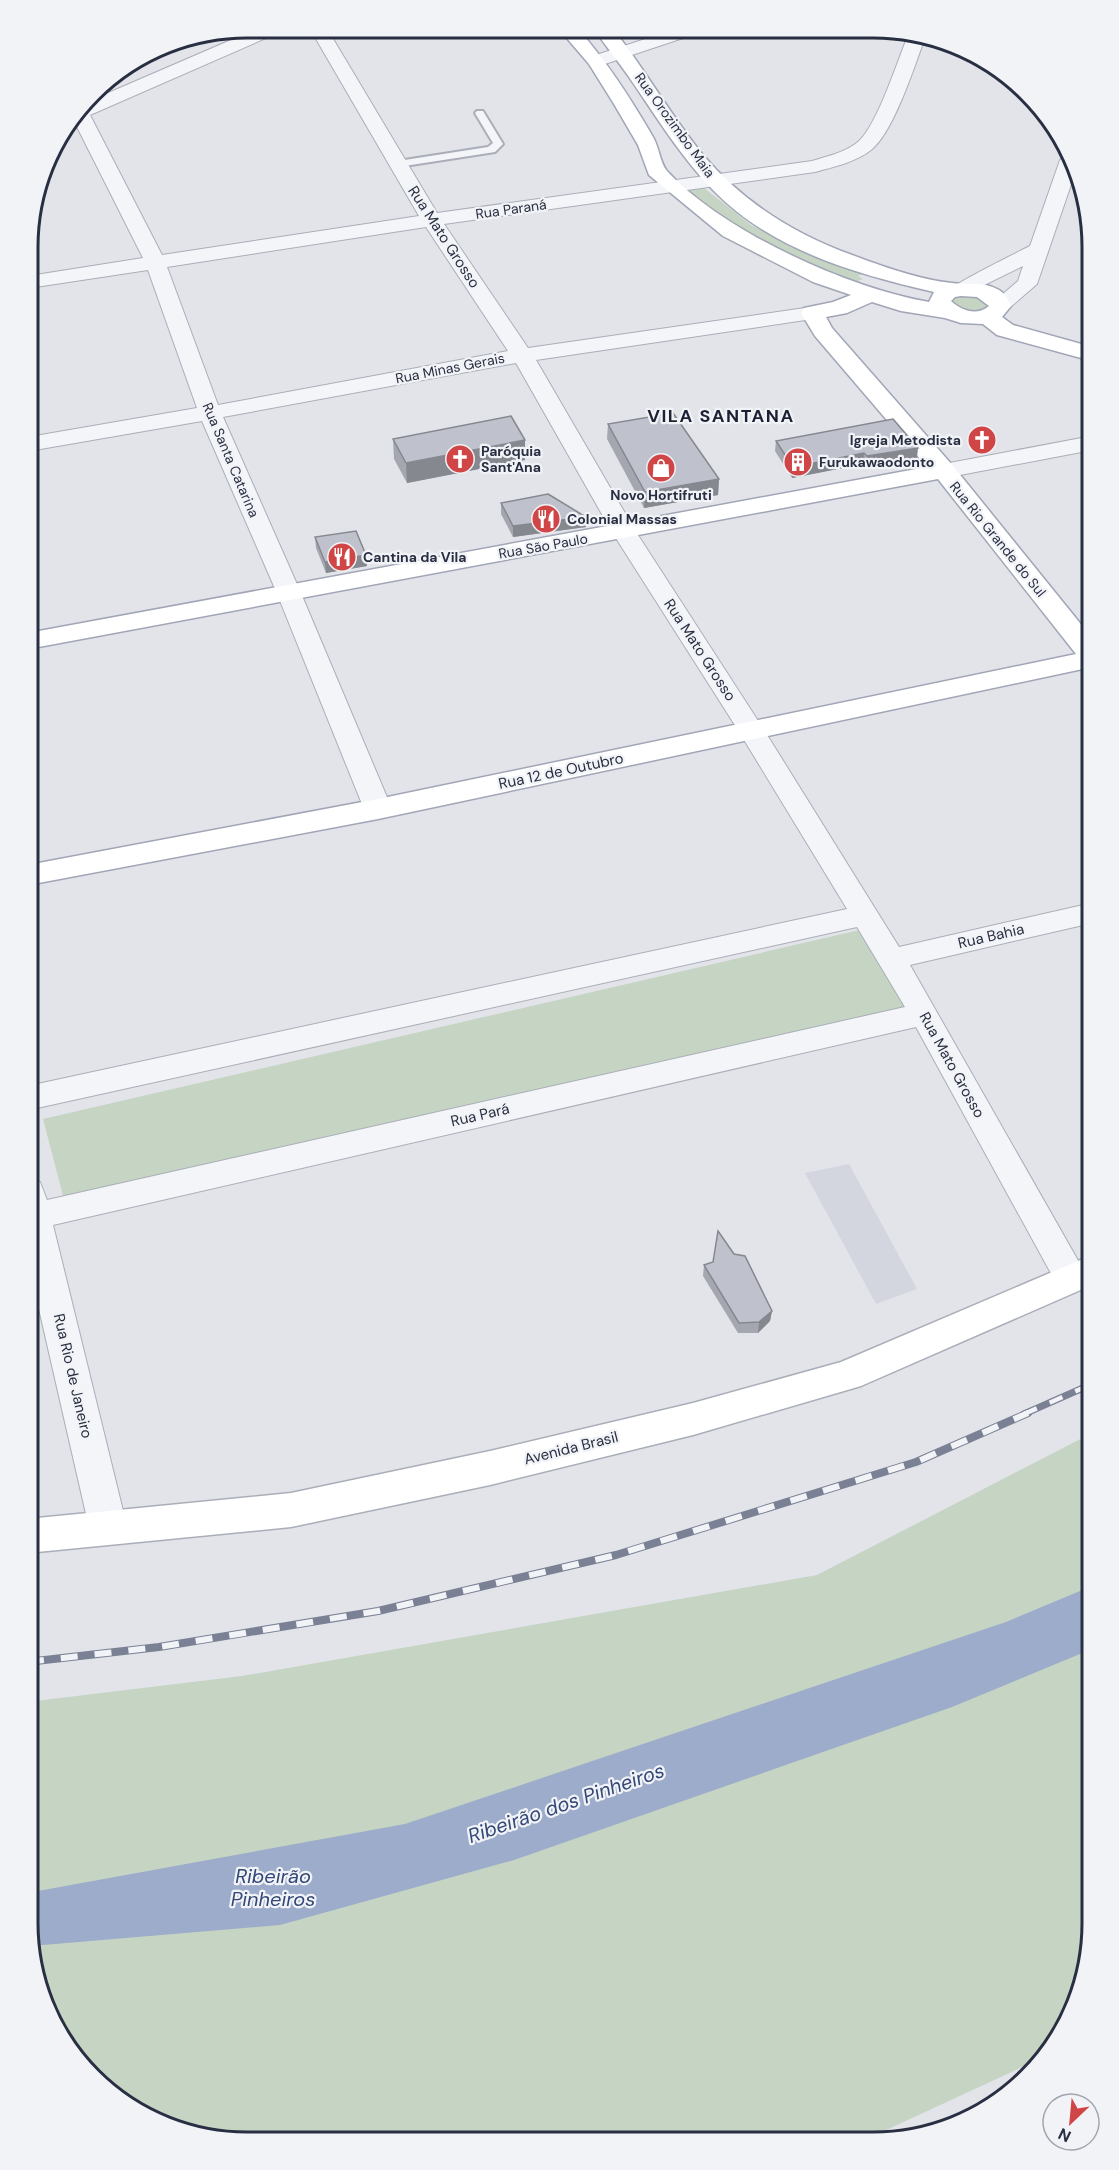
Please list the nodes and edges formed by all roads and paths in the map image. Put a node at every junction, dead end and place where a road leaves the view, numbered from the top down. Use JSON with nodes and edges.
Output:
{"nodes":[{"id":1,"x":251,"y":38,"type":"edge"},
{"id":2,"x":324,"y":38,"type":"edge"},
{"id":3,"x":576,"y":38,"type":"edge"},
{"id":4,"x":610,"y":38,"type":"edge"},
{"id":5,"x":666,"y":38,"type":"edge"},
{"id":6,"x":914,"y":42,"type":"edge"},
{"id":7,"x":623,"y":53,"type":"junction"},
{"id":8,"x":596,"y":61,"type":"junction"},
{"id":9,"x":89,"y":109,"type":"edge"},
{"id":10,"x":480,"y":113,"type":"dead end"},
{"id":11,"x":81,"y":120,"type":"edge"},
{"id":12,"x":398,"y":164,"type":"junction"},
{"id":13,"x":1066,"y":170,"type":"edge"},
{"id":14,"x":714,"y":179,"type":"junction"},
{"id":15,"x":673,"y":186,"type":"junction"},
{"id":16,"x":431,"y":220,"type":"junction"},
{"id":17,"x":1039,"y":249,"type":"junction"},
{"id":18,"x":156,"y":262,"type":"junction"},
{"id":19,"x":883,"y":274,"type":"junction"},
{"id":20,"x":38,"y":281,"type":"edge"},
{"id":21,"x":958,"y":289,"type":"junction"},
{"id":22,"x":871,"y":294,"type":"junction"},
{"id":23,"x":993,"y":311,"type":"junction"},
{"id":24,"x":949,"y":312,"type":"junction"},
{"id":25,"x":812,"y":313,"type":"junction"},
{"id":26,"x":1082,"y":351,"type":"edge"},
{"id":27,"x":522,"y":355,"type":"junction"},
{"id":28,"x":210,"y":413,"type":"junction"},
{"id":29,"x":38,"y":442,"type":"edge"},
{"id":30,"x":1082,"y":445,"type":"edge"},
{"id":31,"x":944,"y":471,"type":"junction"},
{"id":32,"x":624,"y":532,"type":"junction"},
{"id":33,"x":288,"y":591,"type":"junction"},
{"id":34,"x":38,"y":639,"type":"edge"},
{"id":35,"x":1082,"y":644,"type":"edge"},
{"id":36,"x":1082,"y":659,"type":"edge"},
{"id":37,"x":751,"y":730,"type":"junction"},
{"id":38,"x":378,"y":809,"type":"junction"},
{"id":39,"x":38,"y":873,"type":"edge"},
{"id":40,"x":865,"y":915,"type":"junction"},
{"id":41,"x":1082,"y":915,"type":"edge"},
{"id":42,"x":891,"y":958,"type":"junction"},
{"id":43,"x":924,"y":1014,"type":"junction"},
{"id":44,"x":38,"y":1096,"type":"edge"},
{"id":45,"x":38,"y":1202,"type":"edge"},
{"id":46,"x":38,"y":1229,"type":"edge"},
{"id":47,"x":1081,"y":1274,"type":"edge"},
{"id":48,"x":108,"y":1527,"type":"junction"},
{"id":49,"x":38,"y":1535,"type":"edge"}],
"edges":[{"from":1,"to":9,"type":"street"},
{"from":2,"to":12,"type":"street","name":"Rua Mato Grosso"},
{"from":3,"to":8,"type":"main road","name":"Rua Orozimbo Maia"},
{"from":4,"to":7,"type":"main road","name":"Rua Orozimbo Maia"},
{"from":5,"to":7,"type":"street"},
{"from":6,"to":14,"type":"street","name":"Rua Paraná"},
{"from":7,"to":8,"type":"street"},
{"from":7,"to":14,"type":"main road","name":"Rua Orozimbo Maia"},
{"from":8,"to":15,"type":"main road","name":"Rua Orozimbo Maia"},
{"from":10,"to":12,"type":"lane"},
{"from":11,"to":18,"type":"street","name":"Rua Santa Catarina"},
{"from":12,"to":16,"type":"street","name":"Rua Mato Grosso"},
{"from":13,"to":17,"type":"street"},
{"from":14,"to":15,"type":"street","name":"Rua Paraná"},
{"from":14,"to":19,"type":"main road","name":"Rua Orozimbo Maia"},
{"from":15,"to":16,"type":"street","name":"Rua Paraná"},
{"from":15,"to":22,"type":"main road","name":"Rua Orozimbo Maia"},
{"from":16,"to":18,"type":"street","name":"Rua Paraná"},
{"from":16,"to":27,"type":"street","name":"Rua Mato Grosso"},
{"from":17,"to":21,"type":"street"},
{"from":17,"to":23,"type":"street"},
{"from":18,"to":20,"type":"street","name":"Rua Paraná"},
{"from":18,"to":28,"type":"street","name":"Rua Santa Catarina"},
{"from":19,"to":21,"type":"main road","name":"Rua Orozimbo Maia"},
{"from":19,"to":22,"type":"main road"},
{"from":21,"to":23,"type":"main road","name":"Rua Orozimbo Maia"},
{"from":21,"to":24,"type":"main road"},
{"from":22,"to":24,"type":"main road","name":"Rua Orozimbo Maia"},
{"from":22,"to":25,"type":"main road","name":"Rua Minas Gerais"},
{"from":23,"to":24,"type":"main road","name":"Rua Orozimbo Maia"},
{"from":23,"to":26,"type":"main road"},
{"from":25,"to":27,"type":"street","name":"Rua Minas Gerais"},
{"from":25,"to":31,"type":"main road","name":"Rua Rio Grande do Sul"},
{"from":27,"to":28,"type":"street","name":"Rua Minas Gerais"},
{"from":27,"to":32,"type":"street","name":"Rua Mato Grosso"},
{"from":28,"to":29,"type":"street","name":"Rua Minas Gerais"},
{"from":28,"to":33,"type":"street","name":"Rua Santa Catarina"},
{"from":30,"to":31,"type":"street","name":"Rua São Paulo"},
{"from":31,"to":32,"type":"main road","name":"Rua São Paulo"},
{"from":31,"to":35,"type":"main road","name":"Rua Rio Grande do Sul"},
{"from":32,"to":33,"type":"main road","name":"Rua São Paulo"},
{"from":32,"to":37,"type":"street","name":"Rua Mato Grosso"},
{"from":33,"to":34,"type":"main road","name":"Rua São Paulo"},
{"from":33,"to":38,"type":"street","name":"Rua Santa Catarina"},
{"from":36,"to":37,"type":"main road","name":"Rua 12 de Outubro"},
{"from":37,"to":38,"type":"main road","name":"Rua 12 de Outubro"},
{"from":37,"to":40,"type":"street","name":"Rua Mato Grosso"},
{"from":38,"to":39,"type":"main road","name":"Rua 12 de Outubro"},
{"from":40,"to":42,"type":"street","name":"Rua Mato Grosso"},
{"from":40,"to":44,"type":"street"},
{"from":41,"to":42,"type":"street","name":"Rua Bahia"},
{"from":42,"to":43,"type":"street","name":"Rua Mato Grosso"},
{"from":43,"to":45,"type":"street","name":"Rua Pará"},
{"from":43,"to":47,"type":"street","name":"Rua Mato Grosso"},
{"from":46,"to":48,"type":"street","name":"Rua Rio de Janeiro"},
{"from":47,"to":48,"type":"main road","name":"Avenida Brasil"},
{"from":48,"to":49,"type":"main road","name":"Avenida Brasil"}]}
